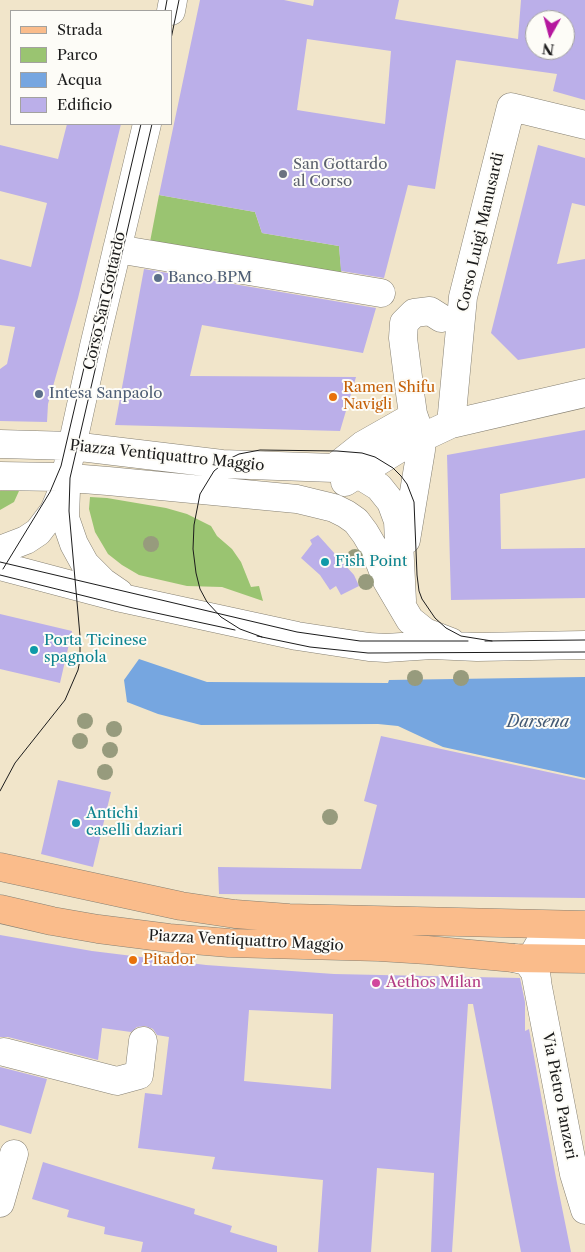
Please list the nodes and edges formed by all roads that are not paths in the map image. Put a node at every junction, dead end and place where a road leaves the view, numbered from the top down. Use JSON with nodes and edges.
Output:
{"nodes":[{"id":1,"x":147,"y":125,"type":"edge"},
{"id":2,"x":585,"y":126,"type":"edge"},
{"id":3,"x":117,"y":249,"type":"junction"},
{"id":4,"x":380,"y":293,"type":"dead end"},
{"id":5,"x":441,"y":318,"type":"dead end"},
{"id":6,"x":585,"y":393,"type":"edge"},
{"id":7,"x":451,"y":424,"type":"junction"},
{"id":8,"x":417,"y":425,"type":"junction"},
{"id":9,"x":0,"y":444,"type":"edge"},
{"id":10,"x":72,"y":446,"type":"junction"},
{"id":11,"x":346,"y":471,"type":"junction"},
{"id":12,"x":0,"y":476,"type":"edge"},
{"id":13,"x":66,"y":478,"type":"junction"},
{"id":14,"x":297,"y":499,"type":"junction"},
{"id":15,"x":0,"y":550,"type":"edge"},
{"id":16,"x":400,"y":556,"type":"junction"},
{"id":17,"x":0,"y":566,"type":"edge"},
{"id":18,"x":122,"y":598,"type":"junction"},
{"id":19,"x":403,"y":607,"type":"junction"},
{"id":20,"x":585,"y":645,"type":"edge"},
{"id":21,"x":477,"y":646,"type":"junction"},
{"id":22,"x":0,"y":867,"type":"edge"},
{"id":23,"x":0,"y":909,"type":"edge"},
{"id":24,"x":585,"y":925,"type":"edge"},
{"id":25,"x":585,"y":940,"type":"edge"},
{"id":26,"x":585,"y":959,"type":"edge"},
{"id":27,"x":528,"y":966,"type":"junction"},
{"id":28,"x":143,"y":1041,"type":"dead end"},
{"id":29,"x":4,"y":1052,"type":"dead end"},
{"id":30,"x":14,"y":1154,"type":"dead end"},
{"id":31,"x":0,"y":1203,"type":"edge"},
{"id":32,"x":585,"y":1210,"type":"edge"}],
"edges":[{"from":1,"to":3,"type":"street","name":"Corso San Gottardo"},
{"from":2,"to":7,"type":"street","name":"Corso Luigi Manusardi"},
{"from":3,"to":4,"type":"street"},
{"from":3,"to":10,"type":"street","name":"Corso San Gottardo"},
{"from":5,"to":8,"type":"street"},
{"from":6,"to":7,"type":"street","name":"Piazza Ventiquattro Maggio"},
{"from":7,"to":8,"type":"street","name":"Piazza Ventiquattro Maggio"},
{"from":8,"to":11,"type":"street","name":"Piazza Ventiquattro Maggio"},
{"from":8,"to":16,"type":"street","name":"Piazza Ventiquattro Maggio"},
{"from":9,"to":10,"type":"street","name":"Piazza Ventiquattro Maggio"},
{"from":10,"to":11,"type":"street","name":"Piazza Ventiquattro Maggio"},
{"from":10,"to":13,"type":"street","name":"Corso San Gottardo"},
{"from":11,"to":14,"type":"street","name":"Piazza Ventiquattro Maggio"},
{"from":11,"to":16,"type":"street","name":"Piazza Ventiquattro Maggio"},
{"from":12,"to":13,"type":"street","name":"Piazza Ventiquattro Maggio"},
{"from":13,"to":14,"type":"street","name":"Piazza Ventiquattro Maggio"},
{"from":13,"to":15,"type":"street"},
{"from":13,"to":18,"type":"street"},
{"from":14,"to":19,"type":"street","name":"Piazza Ventiquattro Maggio"},
{"from":16,"to":19,"type":"street","name":"Piazza Ventiquattro Maggio"},
{"from":17,"to":18,"type":"street"},
{"from":18,"to":21,"type":"street"},
{"from":19,"to":21,"type":"street","name":"Piazza Ventiquattro Maggio"},
{"from":20,"to":21,"type":"street"},
{"from":22,"to":24,"type":"main road","name":"Piazza Ventiquattro Maggio"},
{"from":23,"to":27,"type":"main road","name":"Piazza Ventiquattro Maggio"},
{"from":25,"to":27,"type":"street"},
{"from":26,"to":27,"type":"main road","name":"Piazza Ventiquattro Maggio"},
{"from":27,"to":32,"type":"street","name":"Via Pietro Panzeri"},
{"from":28,"to":29,"type":"street"},
{"from":30,"to":31,"type":"street"}]}
